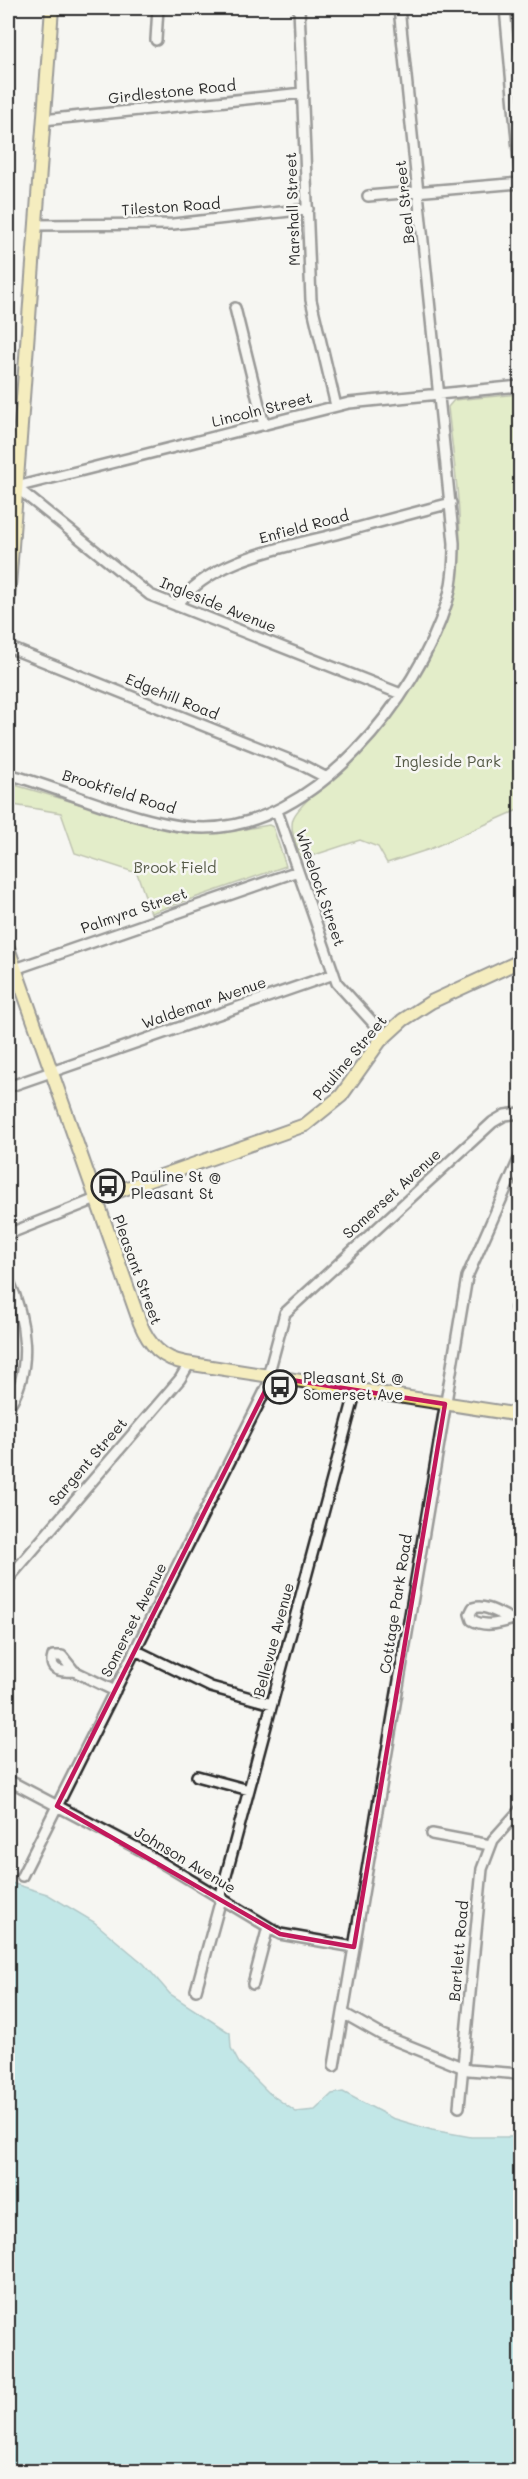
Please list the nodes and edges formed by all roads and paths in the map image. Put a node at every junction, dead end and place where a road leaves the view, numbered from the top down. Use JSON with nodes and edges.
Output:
{"nodes":[{"id":1,"x":52,"y":8,"type":"edge"},
{"id":2,"x":158,"y":8,"type":"edge"},
{"id":3,"x":299,"y":8,"type":"edge"},
{"id":4,"x":399,"y":8,"type":"edge"},
{"id":5,"x":505,"y":8,"type":"edge"},
{"id":6,"x":156,"y":40,"type":"dead end"},
{"id":7,"x":303,"y":93,"type":"junction"},
{"id":8,"x":43,"y":120,"type":"junction"},
{"id":9,"x":520,"y":172,"type":"edge"},
{"id":10,"x":520,"y":183,"type":"edge"},
{"id":11,"x":419,"y":192,"type":"junction"},
{"id":12,"x":368,"y":196,"type":"dead end"},
{"id":13,"x":308,"y":209,"type":"junction"},
{"id":14,"x":35,"y":225,"type":"junction"},
{"id":15,"x":236,"y":309,"type":"dead end"},
{"id":16,"x":520,"y":386,"type":"edge"},
{"id":17,"x":439,"y":394,"type":"junction"},
{"id":18,"x":336,"y":406,"type":"junction"},
{"id":19,"x":264,"y":425,"type":"junction"},
{"id":20,"x":16,"y":487,"type":"junction"},
{"id":21,"x":451,"y":503,"type":"junction"},
{"id":22,"x":8,"y":600,"type":"edge"},
{"id":23,"x":177,"y":606,"type":"junction"},
{"id":24,"x":8,"y":647,"type":"edge"},
{"id":25,"x":401,"y":694,"type":"junction"},
{"id":26,"x":8,"y":774,"type":"edge"},
{"id":27,"x":325,"y":777,"type":"junction"},
{"id":28,"x":277,"y":812,"type":"junction"},
{"id":29,"x":298,"y":871,"type":"junction"},
{"id":30,"x":8,"y":948,"type":"edge"},
{"id":31,"x":520,"y":961,"type":"edge"},
{"id":32,"x":15,"y":969,"type":"junction"},
{"id":33,"x":334,"y":974,"type":"junction"},
{"id":34,"x":385,"y":1036,"type":"junction"},
{"id":35,"x":51,"y":1072,"type":"junction"},
{"id":36,"x":8,"y":1087,"type":"edge"},
{"id":37,"x":520,"y":1113,"type":"edge"},
{"id":38,"x":520,"y":1156,"type":"edge"},
{"id":39,"x":96,"y":1199,"type":"junction"},
{"id":40,"x":8,"y":1234,"type":"edge"},
{"id":41,"x":8,"y":1279,"type":"edge"},
{"id":42,"x":189,"y":1364,"type":"junction"},
{"id":43,"x":270,"y":1376,"type":"junction"},
{"id":44,"x":356,"y":1390,"type":"junction"},
{"id":45,"x":445,"y":1404,"type":"junction"},
{"id":46,"x":8,"y":1407,"type":"edge"},
{"id":47,"x":520,"y":1415,"type":"edge"},
{"id":48,"x":8,"y":1579,"type":"edge"},
{"id":49,"x":510,"y":1620,"type":"dead end"},
{"id":50,"x":520,"y":1622,"type":"edge"},
{"id":51,"x":135,"y":1650,"type":"junction"},
{"id":52,"x":74,"y":1671,"type":"dead end"},
{"id":53,"x":115,"y":1691,"type":"junction"},
{"id":54,"x":272,"y":1704,"type":"junction"},
{"id":55,"x":197,"y":1776,"type":"dead end"},
{"id":56,"x":8,"y":1780,"type":"edge"},
{"id":57,"x":249,"y":1790,"type":"junction"},
{"id":58,"x":57,"y":1806,"type":"junction"},
{"id":59,"x":520,"y":1810,"type":"edge"},
{"id":60,"x":432,"y":1834,"type":"dead end"},
{"id":61,"x":490,"y":1845,"type":"junction"},
{"id":62,"x":22,"y":1876,"type":"dead end"},
{"id":63,"x":221,"y":1898,"type":"junction"},
{"id":64,"x":268,"y":1927,"type":"junction"},
{"id":65,"x":354,"y":1947,"type":"junction"},
{"id":66,"x":253,"y":1984,"type":"dead end"},
{"id":67,"x":196,"y":1990,"type":"dead end"},
{"id":68,"x":343,"y":2013,"type":"junction"},
{"id":69,"x":334,"y":2066,"type":"dead end"},
{"id":70,"x":463,"y":2067,"type":"junction"},
{"id":71,"x":520,"y":2074,"type":"edge"},
{"id":72,"x":459,"y":2107,"type":"dead end"}],
"edges":[{"from":1,"to":8,"type":"main road"},
{"from":2,"to":6,"type":"street"},
{"from":3,"to":7,"type":"street","name":"Marshall Street"},
{"from":4,"to":11,"type":"street","name":"Beal Street"},
{"from":5,"to":9,"type":"street"},
{"from":7,"to":8,"type":"street","name":"Girdlestone Road"},
{"from":7,"to":13,"type":"street","name":"Marshall Street"},
{"from":8,"to":14,"type":"main road"},
{"from":10,"to":11,"type":"street"},
{"from":11,"to":12,"type":"street"},
{"from":11,"to":17,"type":"street","name":"Beal Street"},
{"from":13,"to":14,"type":"street","name":"Tileston Road"},
{"from":13,"to":18,"type":"street","name":"Marshall Street"},
{"from":14,"to":20,"type":"main road"},
{"from":15,"to":19,"type":"street"},
{"from":16,"to":17,"type":"street","name":"Lincoln Street"},
{"from":17,"to":18,"type":"street","name":"Lincoln Street"},
{"from":17,"to":21,"type":"street","name":"Brookfield Road"},
{"from":18,"to":19,"type":"street","name":"Lincoln Street"},
{"from":19,"to":20,"type":"street","name":"Lincoln Street"},
{"from":20,"to":22,"type":"main road"},
{"from":20,"to":23,"type":"street","name":"Ingleside Avenue"},
{"from":21,"to":23,"type":"street","name":"Enfield Road"},
{"from":21,"to":25,"type":"street","name":"Brookfield Road"},
{"from":23,"to":25,"type":"street","name":"Ingleside Avenue"},
{"from":24,"to":27,"type":"street","name":"Edgehill Road"},
{"from":25,"to":27,"type":"street","name":"Brookfield Road"},
{"from":26,"to":28,"type":"street","name":"Brookfield Road"},
{"from":27,"to":28,"type":"street","name":"Brookfield Road"},
{"from":28,"to":29,"type":"street","name":"Wheelock Street"},
{"from":29,"to":32,"type":"street","name":"Palmyra Street"},
{"from":29,"to":33,"type":"street","name":"Wheelock Street"},
{"from":30,"to":32,"type":"main road","name":"Pleasant Street"},
{"from":31,"to":34,"type":"main road","name":"Pauline Street"},
{"from":32,"to":35,"type":"main road","name":"Pleasant Street"},
{"from":33,"to":34,"type":"street"},
{"from":33,"to":35,"type":"street","name":"Waldemar Avenue"},
{"from":34,"to":39,"type":"main road","name":"Pauline Street"},
{"from":35,"to":36,"type":"street","name":"Waldemar Avenue"},
{"from":35,"to":39,"type":"main road","name":"Pleasant Street"},
{"from":37,"to":43,"type":"street","name":"Somerset Avenue"},
{"from":38,"to":45,"type":"street","name":"Cottage Park Road"},
{"from":39,"to":40,"type":"street"},
{"from":39,"to":42,"type":"main road","name":"Pleasant Street"},
{"from":41,"to":46,"type":"street"},
{"from":42,"to":43,"type":"main road","name":"Pleasant Street"},
{"from":42,"to":48,"type":"street","name":"Sargent Street"},
{"from":43,"to":44,"type":"main road","name":"Pleasant Street"},
{"from":43,"to":51,"type":"street","name":"Somerset Avenue"},
{"from":44,"to":45,"type":"main road","name":"Pleasant Street"},
{"from":44,"to":54,"type":"street","name":"Bellevue Avenue"},
{"from":45,"to":47,"type":"main road","name":"Pleasant Street"},
{"from":45,"to":65,"type":"street","name":"Cottage Park Road"},
{"from":49,"to":50,"type":"street"},
{"from":51,"to":53,"type":"street","name":"Somerset Avenue"},
{"from":51,"to":54,"type":"street"},
{"from":52,"to":53,"type":"street"},
{"from":53,"to":58,"type":"street","name":"Somerset Avenue"},
{"from":54,"to":57,"type":"street","name":"Bellevue Avenue"},
{"from":55,"to":57,"type":"street"},
{"from":56,"to":58,"type":"street","name":"Johnson Avenue"},
{"from":57,"to":63,"type":"street","name":"Bellevue Avenue"},
{"from":58,"to":62,"type":"street","name":"Somerset Avenue"},
{"from":58,"to":63,"type":"street","name":"Johnson Avenue"},
{"from":59,"to":61,"type":"street","name":"Bartlett Road"},
{"from":60,"to":61,"type":"street"},
{"from":61,"to":70,"type":"street","name":"Bartlett Road"},
{"from":63,"to":64,"type":"street","name":"Johnson Avenue"},
{"from":63,"to":67,"type":"street","name":"Bellevue Avenue"},
{"from":64,"to":65,"type":"street","name":"Johnson Avenue"},
{"from":64,"to":66,"type":"street"},
{"from":65,"to":68,"type":"street","name":"Cottage Park Road"},
{"from":68,"to":69,"type":"street","name":"Cottage Park Road"},
{"from":68,"to":70,"type":"street"},
{"from":70,"to":71,"type":"street"},
{"from":70,"to":72,"type":"street","name":"Bartlett Road"}]}
